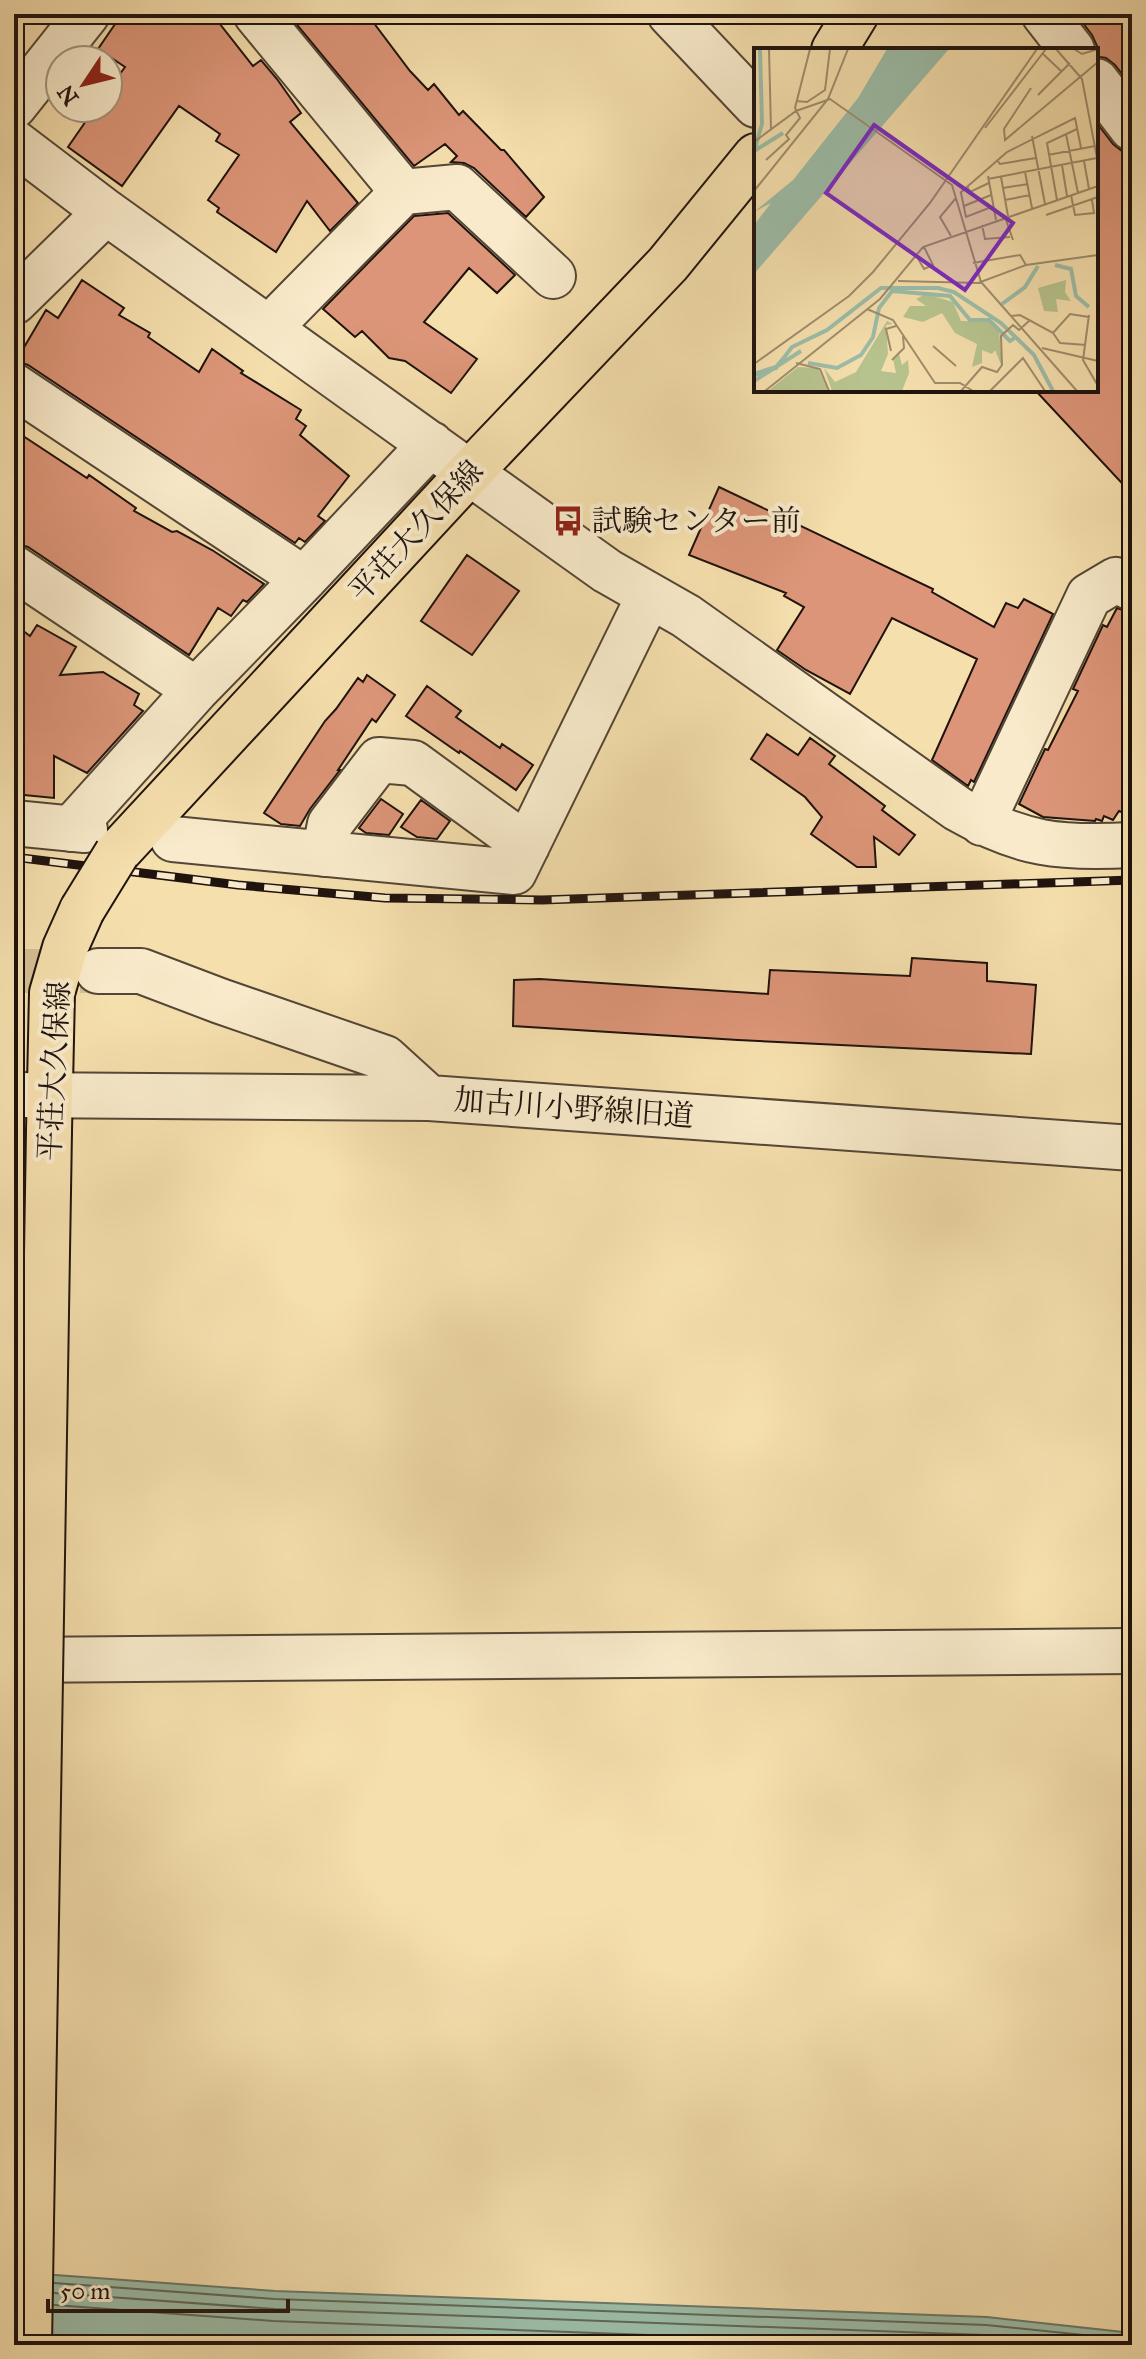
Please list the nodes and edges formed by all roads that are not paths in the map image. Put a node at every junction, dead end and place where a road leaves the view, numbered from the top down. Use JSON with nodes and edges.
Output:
{"nodes":[{"id":1,"x":87,"y":14,"type":"edge"},
{"id":2,"x":256,"y":14,"type":"edge"},
{"id":3,"x":670,"y":14,"type":"edge"},
{"id":4,"x":856,"y":14,"type":"edge"},
{"id":5,"x":1044,"y":14,"type":"edge"},
{"id":6,"x":835,"y":48,"type":"edge"},
{"id":7,"x":1070,"y":48,"type":"edge"},
{"id":8,"x":1098,"y":84,"type":"edge"},
{"id":9,"x":754,"y":103,"type":"edge"},
{"id":10,"x":14,"y":106,"type":"edge"},
{"id":11,"x":1132,"y":128,"type":"edge"},
{"id":12,"x":14,"y":142,"type":"edge"},
{"id":13,"x":754,"y":158,"type":"edge"},
{"id":14,"x":403,"y":192,"type":"junction"},
{"id":15,"x":106,"y":212,"type":"junction"},
{"id":16,"x":545,"y":256,"type":"dead end"},
{"id":17,"x":14,"y":302,"type":"edge"},
{"id":18,"x":269,"y":328,"type":"junction"},
{"id":19,"x":14,"y":386,"type":"edge"},
{"id":20,"x":431,"y":444,"type":"junction"},
{"id":21,"x":470,"y":472,"type":"junction"},
{"id":22,"x":14,"y":568,"type":"edge"},
{"id":23,"x":304,"y":579,"type":"junction"},
{"id":24,"x":1132,"y":588,"type":"edge"},
{"id":25,"x":649,"y":596,"type":"junction"},
{"id":26,"x":196,"y":690,"type":"junction"},
{"id":27,"x":14,"y":823,"type":"edge"},
{"id":28,"x":982,"y":823,"type":"junction"},
{"id":29,"x":91,"y":838,"type":"junction"},
{"id":30,"x":173,"y":839,"type":"dead end"},
{"id":31,"x":1132,"y":845,"type":"edge"},
{"id":32,"x":324,"y":854,"type":"junction"},
{"id":33,"x":521,"y":859,"type":"junction"},
{"id":34,"x":98,"y":971,"type":"tunnel mouth"},
{"id":35,"x":429,"y":1098,"type":"junction"},
{"id":36,"x":38,"y":1107,"type":"edge"},
{"id":37,"x":1132,"y":1148,"type":"edge"},
{"id":38,"x":1132,"y":1651,"type":"edge"},
{"id":39,"x":14,"y":1660,"type":"edge"},
{"id":40,"x":29,"y":2345,"type":"edge"}],
"edges":[{"from":1,"to":10,"type":"street"},
{"from":2,"to":14,"type":"street"},
{"from":3,"to":9,"type":"street"},
{"from":4,"to":6,"type":"main road"},
{"from":5,"to":7,"type":"street"},
{"from":8,"to":11,"type":"street"},
{"from":12,"to":15,"type":"street"},
{"from":13,"to":21,"type":"main road","name":"平荘大久保線"},
{"from":14,"to":16,"type":"street"},
{"from":14,"to":18,"type":"street"},
{"from":15,"to":17,"type":"street"},
{"from":15,"to":18,"type":"street"},
{"from":18,"to":20,"type":"street"},
{"from":19,"to":23,"type":"street"},
{"from":20,"to":21,"type":"street"},
{"from":20,"to":23,"type":"street"},
{"from":21,"to":25,"type":"street"},
{"from":21,"to":29,"type":"main road","name":"平荘大久保線"},
{"from":22,"to":26,"type":"street"},
{"from":23,"to":26,"type":"street"},
{"from":24,"to":28,"type":"street"},
{"from":25,"to":28,"type":"street"},
{"from":25,"to":33,"type":"street"},
{"from":26,"to":29,"type":"street"},
{"from":27,"to":29,"type":"street"},
{"from":28,"to":31,"type":"street"},
{"from":29,"to":36,"type":"main road","name":"平荘大久保線","bridge":true},
{"from":30,"to":32,"type":"street"},
{"from":32,"to":33,"type":"street"},
{"from":32,"to":33,"type":"street"},
{"from":34,"to":35,"type":"street"},
{"from":35,"to":36,"type":"street","name":"加古川小野線旧道"},
{"from":35,"to":37,"type":"street","name":"加古川小野線旧道"},
{"from":36,"to":40,"type":"main road","name":"平荘大久保線","bridge":true},
{"from":38,"to":39,"type":"street"}]}
